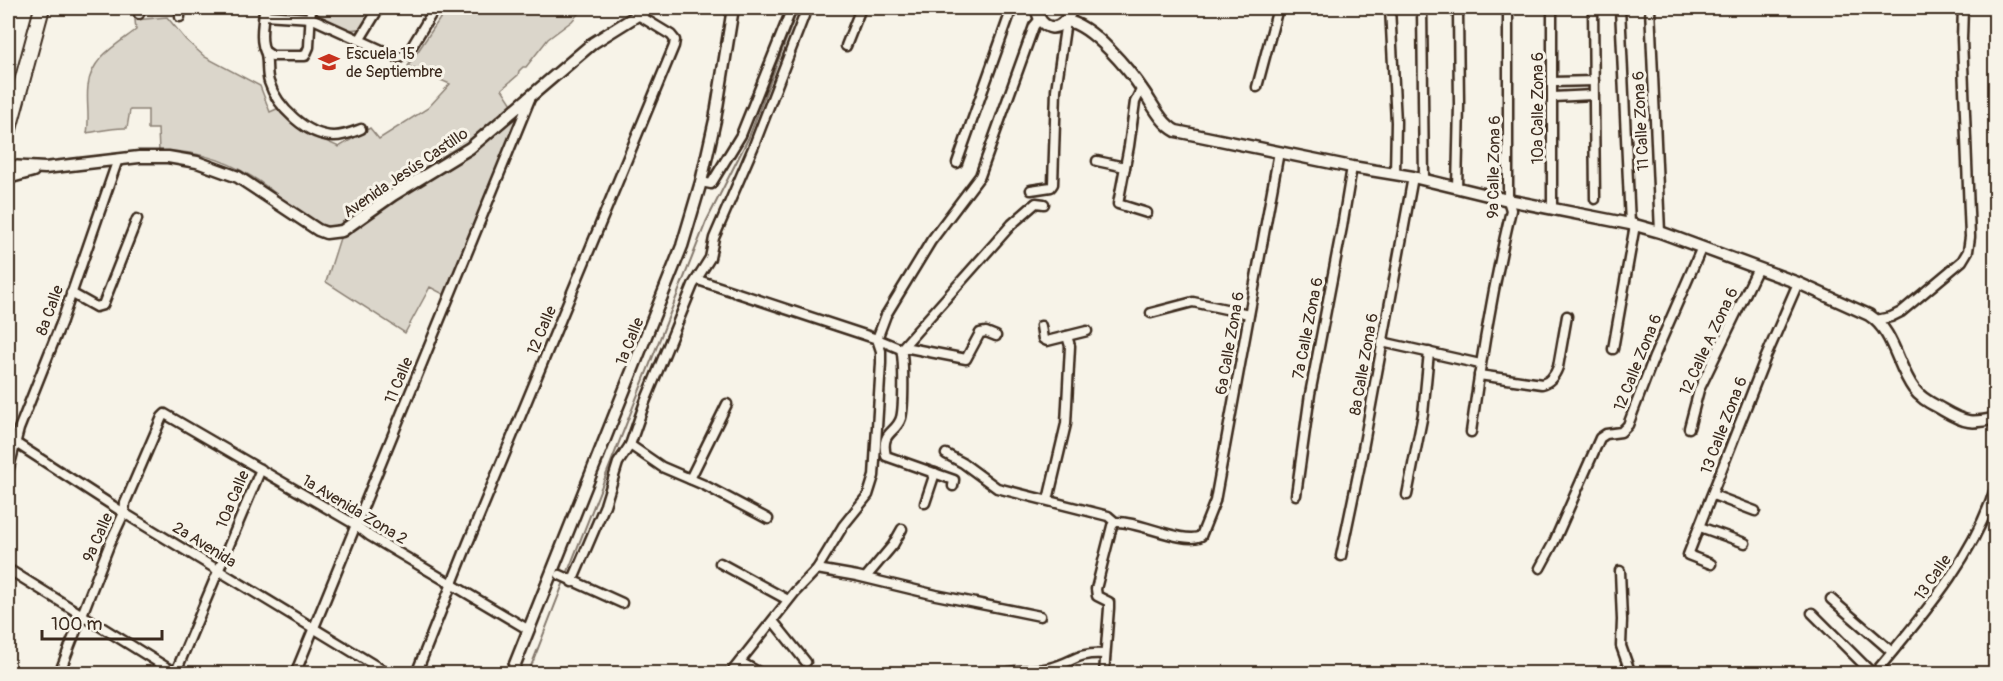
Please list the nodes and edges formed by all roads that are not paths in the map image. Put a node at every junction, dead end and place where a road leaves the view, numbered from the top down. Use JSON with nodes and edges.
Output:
{"nodes":[{"id":1,"x":34,"y":8,"type":"edge"},
{"id":2,"x":42,"y":8,"type":"edge"},
{"id":3,"x":180,"y":8,"type":"edge"},
{"id":4,"x":312,"y":8,"type":"edge"},
{"id":5,"x":379,"y":8,"type":"edge"},
{"id":6,"x":435,"y":8,"type":"edge"},
{"id":7,"x":649,"y":8,"type":"edge"},
{"id":8,"x":733,"y":8,"type":"edge"},
{"id":9,"x":792,"y":8,"type":"edge"},
{"id":10,"x":807,"y":8,"type":"edge"},
{"id":11,"x":861,"y":8,"type":"edge"},
{"id":12,"x":1012,"y":8,"type":"edge"},
{"id":13,"x":1036,"y":8,"type":"edge"},
{"id":14,"x":1072,"y":8,"type":"edge"},
{"id":15,"x":1278,"y":8,"type":"edge"},
{"id":16,"x":1390,"y":8,"type":"edge"},
{"id":17,"x":1422,"y":8,"type":"edge"},
{"id":18,"x":1508,"y":8,"type":"edge"},
{"id":19,"x":1552,"y":8,"type":"edge"},
{"id":20,"x":1593,"y":8,"type":"edge"},
{"id":21,"x":1620,"y":8,"type":"edge"},
{"id":22,"x":1650,"y":8,"type":"edge"},
{"id":23,"x":1963,"y":8,"type":"edge"},
{"id":24,"x":264,"y":11,"type":"edge"},
{"id":25,"x":1458,"y":11,"type":"dead end"},
{"id":26,"x":638,"y":15,"type":"junction"},
{"id":27,"x":180,"y":17,"type":"dead end"},
{"id":28,"x":311,"y":18,"type":"junction"},
{"id":29,"x":1040,"y":19,"type":"junction"},
{"id":30,"x":1066,"y":21,"type":"junction"},
{"id":31,"x":360,"y":39,"type":"junction"},
{"id":32,"x":846,"y":46,"type":"dead end"},
{"id":33,"x":266,"y":52,"type":"junction"},
{"id":34,"x":1594,"y":81,"type":"junction"},
{"id":35,"x":1553,"y":82,"type":"junction"},
{"id":36,"x":1257,"y":87,"type":"dead end"},
{"id":37,"x":1142,"y":88,"type":"junction"},
{"id":38,"x":1593,"y":95,"type":"junction"},
{"id":39,"x":1553,"y":97,"type":"junction"},
{"id":40,"x":530,"y":99,"type":"junction"},
{"id":41,"x":8,"y":103,"type":"edge"},
{"id":42,"x":361,"y":129,"type":"dead end"},
{"id":43,"x":8,"y":133,"type":"edge"},
{"id":44,"x":1279,"y":152,"type":"junction"},
{"id":45,"x":117,"y":159,"type":"junction"},
{"id":46,"x":1097,"y":161,"type":"dead end"},
{"id":47,"x":957,"y":163,"type":"dead end"},
{"id":48,"x":8,"y":166,"type":"edge"},
{"id":49,"x":1125,"y":167,"type":"junction"},
{"id":50,"x":1352,"y":167,"type":"junction"},
{"id":51,"x":45,"y":168,"type":"junction"},
{"id":52,"x":1395,"y":174,"type":"junction"},
{"id":53,"x":8,"y":178,"type":"edge"},
{"id":54,"x":1419,"y":178,"type":"junction"},
{"id":55,"x":701,"y":182,"type":"junction"},
{"id":56,"x":1457,"y":188,"type":"junction"},
{"id":57,"x":1031,"y":190,"type":"dead end"},
{"id":58,"x":1594,"y":199,"type":"dead end"},
{"id":59,"x":1508,"y":200,"type":"junction"},
{"id":60,"x":1044,"y":204,"type":"dead end"},
{"id":61,"x":1552,"y":209,"type":"junction"},
{"id":62,"x":1147,"y":213,"type":"dead end"},
{"id":63,"x":137,"y":219,"type":"dead end"},
{"id":64,"x":1633,"y":225,"type":"junction"},
{"id":65,"x":1660,"y":232,"type":"junction"},
{"id":66,"x":1702,"y":247,"type":"junction"},
{"id":67,"x":1758,"y":268,"type":"junction"},
{"id":68,"x":698,"y":280,"type":"junction"},
{"id":69,"x":1798,"y":283,"type":"junction"},
{"id":70,"x":71,"y":293,"type":"junction"},
{"id":71,"x":1151,"y":313,"type":"dead end"},
{"id":72,"x":1249,"y":314,"type":"junction"},
{"id":73,"x":1567,"y":316,"type":"dead end"},
{"id":74,"x":1876,"y":320,"type":"junction"},
{"id":75,"x":1041,"y":326,"type":"dead end"},
{"id":76,"x":1087,"y":331,"type":"dead end"},
{"id":77,"x":996,"y":336,"type":"dead end"},
{"id":78,"x":1067,"y":336,"type":"junction"},
{"id":79,"x":877,"y":339,"type":"junction"},
{"id":80,"x":1382,"y":342,"type":"junction"},
{"id":81,"x":902,"y":349,"type":"junction"},
{"id":82,"x":1613,"y":349,"type":"dead end"},
{"id":83,"x":1429,"y":352,"type":"junction"},
{"id":84,"x":1480,"y":363,"type":"junction"},
{"id":85,"x":1479,"y":375,"type":"junction"},
{"id":86,"x":728,"y":404,"type":"dead end"},
{"id":87,"x":165,"y":414,"type":"joint"},
{"id":88,"x":1995,"y":418,"type":"edge"},
{"id":89,"x":1689,"y":428,"type":"dead end"},
{"id":90,"x":1471,"y":432,"type":"dead end"},
{"id":91,"x":11,"y":440,"type":"edge"},
{"id":92,"x":630,"y":446,"type":"junction"},
{"id":93,"x":946,"y":454,"type":"dead end"},
{"id":94,"x":261,"y":469,"type":"junction"},
{"id":95,"x":8,"y":472,"type":"edge"},
{"id":96,"x":935,"y":473,"type":"junction"},
{"id":97,"x":690,"y":479,"type":"junction"},
{"id":98,"x":953,"y":486,"type":"dead end"},
{"id":99,"x":1995,"y":486,"type":"edge"},
{"id":100,"x":1296,"y":495,"type":"dead end"},
{"id":101,"x":1407,"y":495,"type":"dead end"},
{"id":102,"x":1713,"y":495,"type":"junction"},
{"id":103,"x":1048,"y":500,"type":"junction"},
{"id":104,"x":925,"y":503,"type":"dead end"},
{"id":105,"x":1755,"y":511,"type":"dead end"},
{"id":106,"x":124,"y":513,"type":"junction"},
{"id":107,"x":768,"y":519,"type":"dead end"},
{"id":108,"x":1115,"y":522,"type":"junction"},
{"id":109,"x":356,"y":525,"type":"junction"},
{"id":110,"x":1700,"y":527,"type":"junction"},
{"id":111,"x":902,"y":529,"type":"dead end"},
{"id":112,"x":1745,"y":543,"type":"dead end"},
{"id":113,"x":1341,"y":556,"type":"dead end"},
{"id":114,"x":720,"y":563,"type":"dead end"},
{"id":115,"x":1711,"y":564,"type":"dead end"},
{"id":116,"x":1540,"y":568,"type":"dead end"},
{"id":117,"x":8,"y":569,"type":"edge"},
{"id":118,"x":817,"y":569,"type":"junction"},
{"id":119,"x":219,"y":571,"type":"junction"},
{"id":120,"x":1620,"y":571,"type":"dead end"},
{"id":121,"x":560,"y":574,"type":"dead end"},
{"id":122,"x":866,"y":578,"type":"junction"},
{"id":123,"x":570,"y":580,"type":"junction"},
{"id":124,"x":452,"y":585,"type":"junction"},
{"id":125,"x":1831,"y":599,"type":"dead end"},
{"id":126,"x":788,"y":600,"type":"junction"},
{"id":127,"x":622,"y":603,"type":"dead end"},
{"id":128,"x":1812,"y":614,"type":"dead end"},
{"id":129,"x":81,"y":616,"type":"junction"},
{"id":130,"x":1040,"y":616,"type":"dead end"},
{"id":131,"x":773,"y":621,"type":"junction"},
{"id":132,"x":314,"y":628,"type":"junction"},
{"id":133,"x":529,"y":630,"type":"junction"},
{"id":134,"x":1892,"y":652,"type":"junction"},
{"id":135,"x":1104,"y":654,"type":"junction"},
{"id":136,"x":740,"y":662,"type":"junction"},
{"id":137,"x":806,"y":662,"type":"dead end"},
{"id":138,"x":1021,"y":671,"type":"edge"},
{"id":139,"x":176,"y":673,"type":"edge"},
{"id":140,"x":59,"y":674,"type":"edge"},
{"id":141,"x":295,"y":674,"type":"edge"},
{"id":142,"x":388,"y":674,"type":"edge"},
{"id":143,"x":416,"y":674,"type":"edge"},
{"id":144,"x":511,"y":674,"type":"edge"},
{"id":145,"x":730,"y":674,"type":"edge"},
{"id":146,"x":762,"y":674,"type":"edge"},
{"id":147,"x":1001,"y":674,"type":"edge"},
{"id":148,"x":1104,"y":674,"type":"edge"},
{"id":149,"x":1631,"y":674,"type":"edge"},
{"id":150,"x":1873,"y":674,"type":"edge"}],
"edges":[{"from":1,"to":41,"type":"main road"},
{"from":2,"to":43,"type":"main road"},
{"from":3,"to":27,"type":"street"},
{"from":4,"to":28,"type":"street"},
{"from":5,"to":31,"type":"street"},
{"from":6,"to":31,"type":"street"},
{"from":7,"to":26,"type":"street","name":"Avenida Jesús Castillo"},
{"from":8,"to":55,"type":"street","name":"1a Calle"},
{"from":9,"to":55,"type":"street"},
{"from":10,"to":68,"type":"street"},
{"from":11,"to":32,"type":"street"},
{"from":12,"to":47,"type":"street"},
{"from":13,"to":29,"type":"street"},
{"from":14,"to":30,"type":"street"},
{"from":15,"to":36,"type":"street"},
{"from":16,"to":52,"type":"street"},
{"from":17,"to":54,"type":"street","name":"8a Calle Zona 6"},
{"from":18,"to":59,"type":"street","name":"9a Calle Zona 6"},
{"from":19,"to":35,"type":"street","name":"10a Calle Zona 6"},
{"from":20,"to":34,"type":"street"},
{"from":21,"to":64,"type":"street"},
{"from":22,"to":65,"type":"street","name":"11 Calle Zona 6"},
{"from":23,"to":74,"type":"street"},
{"from":24,"to":28,"type":"street"},
{"from":24,"to":33,"type":"street"},
{"from":25,"to":56,"type":"street"},
{"from":26,"to":40,"type":"street","name":"Avenida Jesús Castillo"},
{"from":26,"to":124,"type":"street","name":"12 Calle"},
{"from":28,"to":31,"type":"street"},
{"from":28,"to":33,"type":"street"},
{"from":29,"to":30,"type":"street"},
{"from":29,"to":79,"type":"street"},
{"from":30,"to":37,"type":"street"},
{"from":30,"to":57,"type":"street"},
{"from":33,"to":42,"type":"street"},
{"from":34,"to":35,"type":"street"},
{"from":34,"to":38,"type":"street"},
{"from":35,"to":39,"type":"street","name":"10a Calle Zona 6"},
{"from":37,"to":44,"type":"street"},
{"from":37,"to":49,"type":"street"},
{"from":38,"to":39,"type":"street"},
{"from":38,"to":58,"type":"street"},
{"from":39,"to":61,"type":"street","name":"10a Calle Zona 6"},
{"from":40,"to":45,"type":"street","name":"Avenida Jesús Castillo"},
{"from":40,"to":109,"type":"street","name":"11 Calle"},
{"from":44,"to":50,"type":"street"},
{"from":44,"to":72,"type":"street","name":"6a Calle Zona 6"},
{"from":45,"to":51,"type":"street","name":"Avenida Jesús Castillo"},
{"from":45,"to":70,"type":"street","name":"8a Calle"},
{"from":46,"to":49,"type":"street"},
{"from":48,"to":51,"type":"street","name":"Avenida Jesús Castillo"},
{"from":49,"to":62,"type":"street"},
{"from":50,"to":52,"type":"street"},
{"from":50,"to":100,"type":"street","name":"7a Calle Zona 6"},
{"from":51,"to":53,"type":"street","name":"Avenida Jesús Castillo"},
{"from":52,"to":54,"type":"street"},
{"from":54,"to":56,"type":"street"},
{"from":54,"to":80,"type":"street","name":"8a Calle Zona 6"},
{"from":55,"to":133,"type":"street","name":"1a Calle"},
{"from":56,"to":59,"type":"street"},
{"from":59,"to":61,"type":"street"},
{"from":59,"to":84,"type":"street","name":"9a Calle Zona 6"},
{"from":60,"to":81,"type":"street"},
{"from":61,"to":64,"type":"street"},
{"from":63,"to":70,"type":"street"},
{"from":64,"to":65,"type":"street"},
{"from":64,"to":82,"type":"street"},
{"from":65,"to":66,"type":"street"},
{"from":66,"to":67,"type":"street"},
{"from":66,"to":116,"type":"street","name":"12 Calle Zona 6"},
{"from":67,"to":69,"type":"street"},
{"from":67,"to":89,"type":"street","name":"12 Calle A Zona 6"},
{"from":68,"to":79,"type":"street"},
{"from":68,"to":92,"type":"street"},
{"from":69,"to":74,"type":"street"},
{"from":69,"to":102,"type":"street","name":"13 Calle Zona 6"},
{"from":70,"to":91,"type":"street","name":"8a Calle"},
{"from":71,"to":72,"type":"street"},
{"from":72,"to":108,"type":"street","name":"6a Calle Zona 6"},
{"from":73,"to":85,"type":"street"},
{"from":74,"to":88,"type":"street"},
{"from":75,"to":78,"type":"street"},
{"from":76,"to":78,"type":"street"},
{"from":77,"to":81,"type":"street"},
{"from":78,"to":103,"type":"street"},
{"from":79,"to":81,"type":"street"},
{"from":79,"to":118,"type":"street"},
{"from":80,"to":83,"type":"street"},
{"from":80,"to":113,"type":"street","name":"8a Calle Zona 6"},
{"from":81,"to":96,"type":"street"},
{"from":83,"to":84,"type":"street"},
{"from":83,"to":101,"type":"street"},
{"from":84,"to":85,"type":"street","name":"9a Calle Zona 6"},
{"from":85,"to":90,"type":"street","name":"9a Calle Zona 6"},
{"from":86,"to":97,"type":"street"},
{"from":87,"to":94,"type":"street","name":"1a Avenida Zona 2"},
{"from":87,"to":106,"type":"street","name":"9a Calle"},
{"from":91,"to":95,"type":"street","name":"8a Calle"},
{"from":91,"to":106,"type":"street","name":"2a Avenida"},
{"from":92,"to":97,"type":"street"},
{"from":92,"to":123,"type":"street"},
{"from":93,"to":103,"type":"street"},
{"from":94,"to":109,"type":"street","name":"1a Avenida Zona 2"},
{"from":94,"to":119,"type":"street","name":"10a Calle"},
{"from":96,"to":98,"type":"street"},
{"from":96,"to":104,"type":"street"},
{"from":97,"to":107,"type":"street"},
{"from":99,"to":134,"type":"street","name":"13 Calle"},
{"from":102,"to":105,"type":"street"},
{"from":102,"to":110,"type":"street","name":"13 Calle Zona 6"},
{"from":103,"to":108,"type":"street"},
{"from":106,"to":119,"type":"street","name":"2a Avenida"},
{"from":106,"to":129,"type":"street","name":"9a Calle"},
{"from":108,"to":135,"type":"street"},
{"from":109,"to":124,"type":"street","name":"1a Avenida Zona 2"},
{"from":109,"to":132,"type":"street","name":"11 Calle"},
{"from":110,"to":112,"type":"street"},
{"from":110,"to":115,"type":"street","name":"13 Calle Zona 6"},
{"from":111,"to":122,"type":"street"},
{"from":114,"to":126,"type":"street"},
{"from":117,"to":129,"type":"street"},
{"from":118,"to":122,"type":"street"},
{"from":118,"to":126,"type":"street"},
{"from":119,"to":132,"type":"street","name":"2a Avenida"},
{"from":119,"to":139,"type":"street","name":"10a Calle"},
{"from":120,"to":149,"type":"street"},
{"from":121,"to":123,"type":"street"},
{"from":122,"to":130,"type":"street"},
{"from":123,"to":127,"type":"street"},
{"from":124,"to":133,"type":"street","name":"1a Avenida Zona 2"},
{"from":124,"to":143,"type":"street","name":"12 Calle"},
{"from":125,"to":134,"type":"street"},
{"from":126,"to":131,"type":"street"},
{"from":128,"to":150,"type":"street"},
{"from":129,"to":139,"type":"street"},
{"from":129,"to":140,"type":"street","name":"9a Calle"},
{"from":131,"to":136,"type":"street"},
{"from":131,"to":137,"type":"street"},
{"from":132,"to":141,"type":"street","name":"11 Calle"},
{"from":132,"to":142,"type":"street","name":"2a Avenida"},
{"from":133,"to":144,"type":"street","name":"1a Calle"},
{"from":134,"to":150,"type":"street","name":"13 Calle"},
{"from":135,"to":138,"type":"street"},
{"from":135,"to":148,"type":"street"},
{"from":136,"to":145,"type":"street"},
{"from":136,"to":146,"type":"street"},
{"from":138,"to":147,"type":"street"}]}
